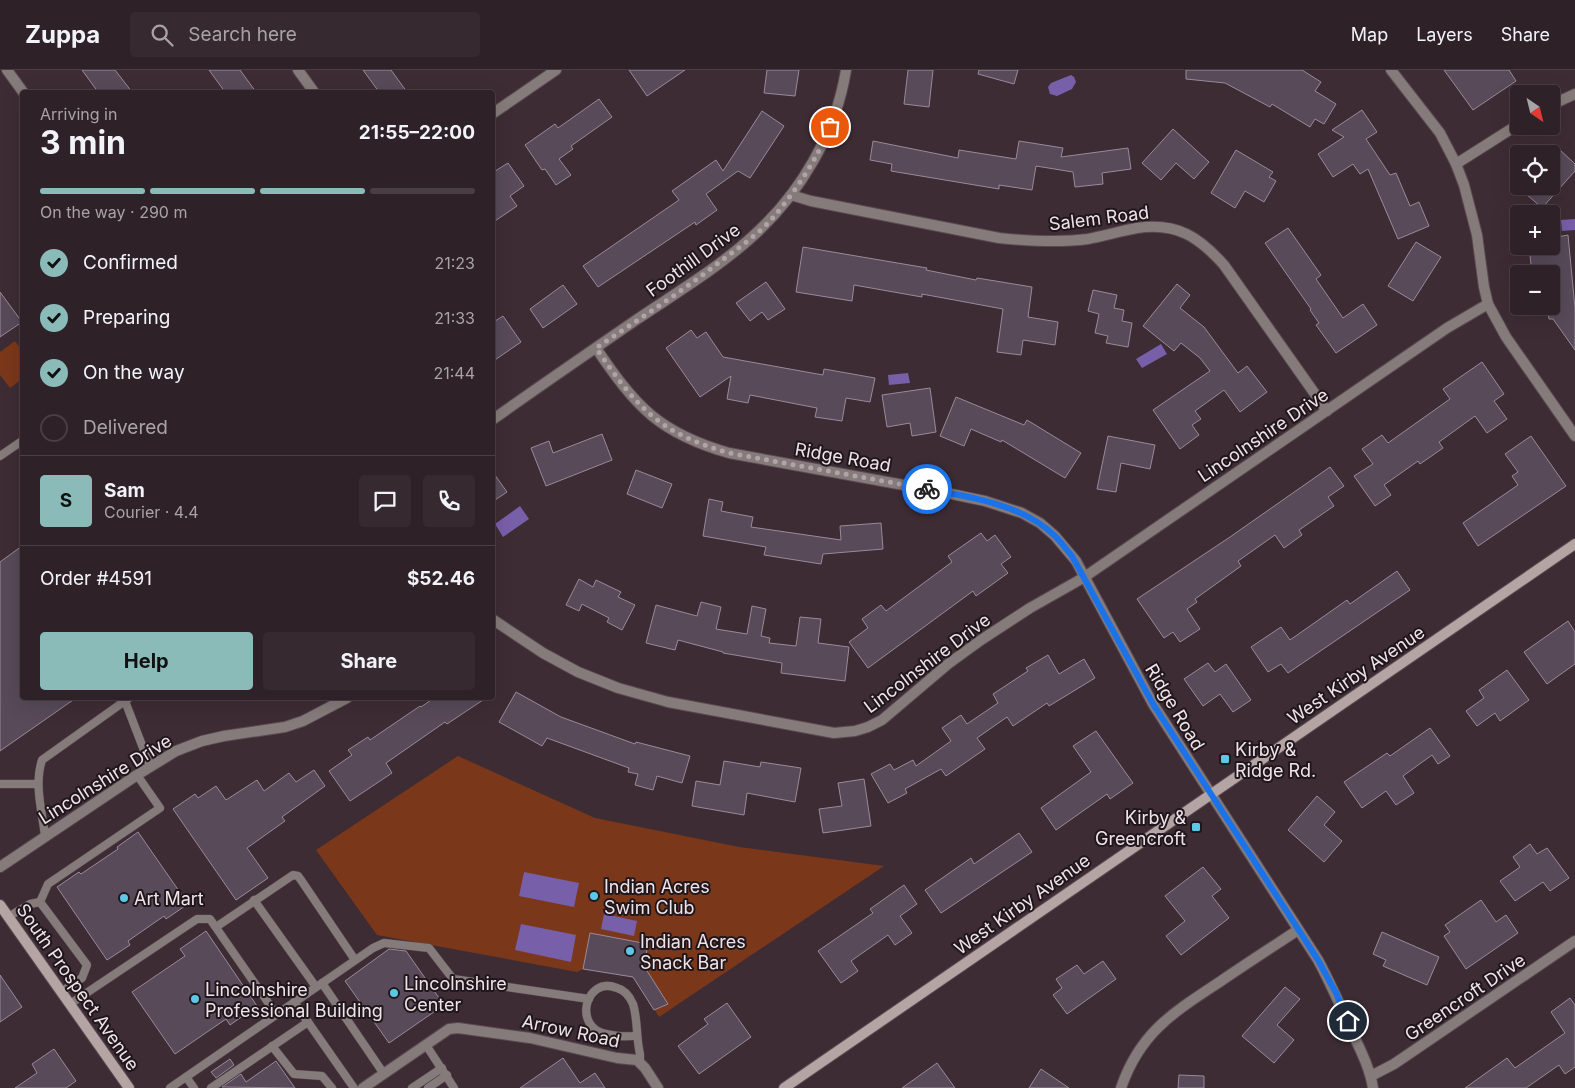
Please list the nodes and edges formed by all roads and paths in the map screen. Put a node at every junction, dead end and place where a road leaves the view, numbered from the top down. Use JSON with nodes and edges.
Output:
{"nodes":[{"id":1,"x":7,"y":70,"type":"edge"},
{"id":2,"x":298,"y":70,"type":"edge"},
{"id":3,"x":556,"y":70,"type":"edge"},
{"id":4,"x":846,"y":70,"type":"edge"},
{"id":5,"x":1391,"y":70,"type":"edge"},
{"id":6,"x":22,"y":90,"type":"edge"},
{"id":7,"x":313,"y":90,"type":"edge"},
{"id":8,"x":1575,"y":94,"type":"edge"},
{"id":9,"x":1560,"y":102,"type":"edge"},
{"id":10,"x":495,"y":112,"type":"edge"},
{"id":11,"x":1510,"y":130,"type":"edge"},
{"id":12,"x":1456,"y":164,"type":"junction"},
{"id":13,"x":791,"y":195,"type":"junction"},
{"id":14,"x":1488,"y":304,"type":"junction"},
{"id":15,"x":596,"y":348,"type":"junction"},
{"id":16,"x":1327,"y":412,"type":"junction"},
{"id":17,"x":495,"y":418,"type":"edge"},
{"id":18,"x":1575,"y":436,"type":"edge"},
{"id":19,"x":20,"y":442,"type":"edge"},
{"id":20,"x":0,"y":456,"type":"edge"},
{"id":21,"x":1575,"y":544,"type":"edge"},
{"id":22,"x":1083,"y":578,"type":"junction"},
{"id":23,"x":495,"y":621,"type":"edge"},
{"id":24,"x":126,"y":700,"type":"edge"},
{"id":25,"x":127,"y":700,"type":"edge"},
{"id":26,"x":343,"y":700,"type":"edge"},
{"id":27,"x":150,"y":766,"type":"junction"},
{"id":28,"x":137,"y":775,"type":"junction"},
{"id":29,"x":0,"y":784,"type":"edge"},
{"id":30,"x":38,"y":784,"type":"junction"},
{"id":31,"x":1210,"y":794,"type":"junction"},
{"id":32,"x":45,"y":836,"type":"junction"},
{"id":33,"x":0,"y":867,"type":"edge"},
{"id":34,"x":254,"y":900,"type":"junction"},
{"id":35,"x":40,"y":902,"type":"junction"},
{"id":36,"x":0,"y":905,"type":"edge"},
{"id":37,"x":8,"y":916,"type":"junction"},
{"id":38,"x":216,"y":927,"type":"junction"},
{"id":39,"x":1298,"y":930,"type":"junction"},
{"id":40,"x":1575,"y":941,"type":"edge"},
{"id":41,"x":355,"y":960,"type":"junction"},
{"id":42,"x":319,"y":985,"type":"junction"},
{"id":43,"x":61,"y":992,"type":"junction"},
{"id":44,"x":589,"y":999,"type":"junction"},
{"id":45,"x":294,"y":1002,"type":"junction"},
{"id":46,"x":70,"y":1004,"type":"junction"},
{"id":47,"x":276,"y":1014,"type":"junction"},
{"id":48,"x":308,"y":1022,"type":"junction"},
{"id":49,"x":637,"y":1035,"type":"junction"},
{"id":50,"x":426,"y":1044,"type":"junction"},
{"id":51,"x":272,"y":1046,"type":"junction"},
{"id":52,"x":640,"y":1062,"type":"junction"},
{"id":53,"x":442,"y":1068,"type":"junction"},
{"id":54,"x":384,"y":1074,"type":"junction"},
{"id":55,"x":1371,"y":1076,"type":"junction"},
{"id":56,"x":186,"y":1077,"type":"junction"},
{"id":57,"x":451,"y":1082,"type":"edge"},
{"id":58,"x":129,"y":1088,"type":"edge"},
{"id":59,"x":170,"y":1088,"type":"edge"},
{"id":60,"x":194,"y":1088,"type":"edge"},
{"id":61,"x":211,"y":1088,"type":"edge"},
{"id":62,"x":332,"y":1088,"type":"edge"},
{"id":63,"x":354,"y":1088,"type":"edge"},
{"id":64,"x":363,"y":1088,"type":"edge"},
{"id":65,"x":412,"y":1088,"type":"edge"},
{"id":66,"x":428,"y":1088,"type":"edge"},
{"id":67,"x":443,"y":1088,"type":"edge"},
{"id":68,"x":658,"y":1088,"type":"edge"},
{"id":69,"x":784,"y":1088,"type":"edge"},
{"id":70,"x":1121,"y":1088,"type":"edge"},
{"id":71,"x":1373,"y":1088,"type":"edge"}],
"edges":[{"from":1,"to":6,"type":"street"},
{"from":2,"to":7,"type":"street"},
{"from":3,"to":10,"type":"street"},
{"from":4,"to":13,"type":"street","name":"Foothill Drive"},
{"from":5,"to":12,"type":"street"},
{"from":8,"to":9,"type":"street"},
{"from":11,"to":12,"type":"street"},
{"from":12,"to":14,"type":"street"},
{"from":13,"to":15,"type":"street","name":"Foothill Drive"},
{"from":13,"to":16,"type":"street","name":"Salem Road"},
{"from":14,"to":16,"type":"street","name":"Lincolnshire Drive"},
{"from":14,"to":18,"type":"street"},
{"from":15,"to":17,"type":"street","name":"Foothill Drive"},
{"from":15,"to":22,"type":"street","name":"Ridge Road"},
{"from":16,"to":22,"type":"street","name":"Lincolnshire Drive"},
{"from":19,"to":20,"type":"lane"},
{"from":21,"to":31,"type":"main road","name":"West Kirby Avenue"},
{"from":22,"to":23,"type":"street","name":"Lincolnshire Drive"},
{"from":22,"to":31,"type":"street","name":"Ridge Road"},
{"from":24,"to":30,"type":"lane"},
{"from":25,"to":27,"type":"lane"},
{"from":26,"to":27,"type":"street","name":"Lincolnshire Drive"},
{"from":27,"to":28,"type":"street","name":"Lincolnshire Drive"},
{"from":28,"to":32,"type":"street","name":"Lincolnshire Drive"},
{"from":28,"to":35,"type":"lane"},
{"from":29,"to":30,"type":"lane"},
{"from":30,"to":32,"type":"lane"},
{"from":31,"to":39,"type":"street"},
{"from":31,"to":69,"type":"main road","name":"West Kirby Avenue"},
{"from":32,"to":33,"type":"street","name":"Lincolnshire Drive"},
{"from":34,"to":38,"type":"lane"},
{"from":34,"to":41,"type":"lane"},
{"from":34,"to":42,"type":"lane"},
{"from":35,"to":37,"type":"lane"},
{"from":35,"to":43,"type":"lane"},
{"from":36,"to":37,"type":"main road","name":"South Prospect Avenue"},
{"from":37,"to":43,"type":"main road","name":"South Prospect Avenue"},
{"from":38,"to":46,"type":"lane"},
{"from":38,"to":47,"type":"lane"},
{"from":39,"to":55,"type":"street"},
{"from":39,"to":70,"type":"street"},
{"from":40,"to":55,"type":"street","name":"Greencroft Drive"},
{"from":41,"to":42,"type":"lane"},
{"from":41,"to":44,"type":"lane"},
{"from":42,"to":45,"type":"lane"},
{"from":42,"to":54,"type":"lane"},
{"from":43,"to":46,"type":"main road","name":"South Prospect Avenue"},
{"from":44,"to":49,"type":"lane"},
{"from":44,"to":49,"type":"lane"},
{"from":45,"to":47,"type":"lane"},
{"from":45,"to":48,"type":"lane"},
{"from":46,"to":58,"type":"main road","name":"South Prospect Avenue"},
{"from":47,"to":56,"type":"lane"},
{"from":48,"to":51,"type":"lane"},
{"from":48,"to":63,"type":"lane"},
{"from":49,"to":52,"type":"lane"},
{"from":50,"to":52,"type":"street","name":"Arrow Road"},
{"from":50,"to":53,"type":"lane"},
{"from":50,"to":54,"type":"street","name":"Arrow Road"},
{"from":51,"to":61,"type":"lane"},
{"from":51,"to":62,"type":"lane"},
{"from":52,"to":68,"type":"street","name":"Arrow Road"},
{"from":53,"to":57,"type":"lane"},
{"from":53,"to":65,"type":"lane"},
{"from":54,"to":64,"type":"street","name":"Arrow Road"},
{"from":55,"to":71,"type":"street"},
{"from":56,"to":59,"type":"lane"},
{"from":56,"to":60,"type":"lane"},
{"from":57,"to":66,"type":"lane"},
{"from":57,"to":67,"type":"lane"}]}
